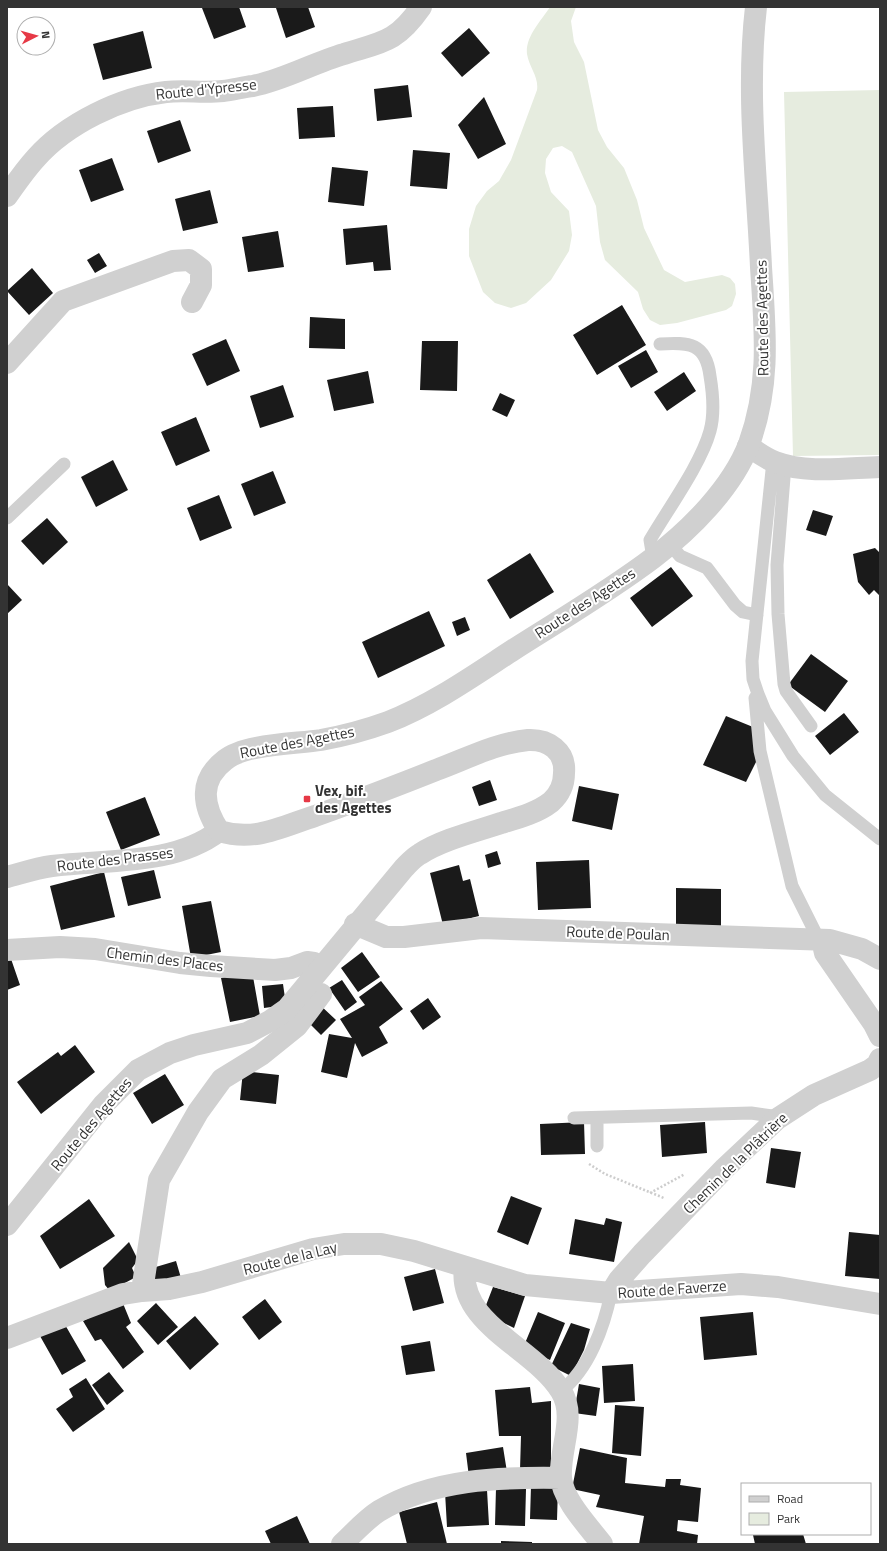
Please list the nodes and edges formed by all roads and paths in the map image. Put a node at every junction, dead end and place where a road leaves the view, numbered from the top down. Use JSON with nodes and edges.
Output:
{"nodes":[{"id":1,"x":421,"y":7,"type":"edge"},
{"id":2,"x":756,"y":7,"type":"edge"},
{"id":3,"x":7,"y":196,"type":"edge"},
{"id":4,"x":192,"y":302,"type":"dead end"},
{"id":5,"x":660,"y":344,"type":"dead end"},
{"id":6,"x":7,"y":363,"type":"edge"},
{"id":7,"x":748,"y":446,"type":"junction"},
{"id":8,"x":779,"y":463,"type":"junction"},
{"id":9,"x":64,"y":464,"type":"dead end"},
{"id":10,"x":880,"y":467,"type":"edge"},
{"id":11,"x":7,"y":518,"type":"edge"},
{"id":12,"x":670,"y":544,"type":"junction"},
{"id":13,"x":653,"y":558,"type":"junction"},
{"id":14,"x":757,"y":614,"type":"junction"},
{"id":15,"x":758,"y":694,"type":"junction"},
{"id":16,"x":810,"y":726,"type":"dead end"},
{"id":17,"x":219,"y":831,"type":"junction"},
{"id":18,"x":880,"y":839,"type":"edge"},
{"id":19,"x":7,"y":877,"type":"edge"},
{"id":20,"x":355,"y":924,"type":"junction"},
{"id":21,"x":820,"y":940,"type":"junction"},
{"id":22,"x":7,"y":950,"type":"edge"},
{"id":23,"x":880,"y":959,"type":"edge"},
{"id":24,"x":321,"y":967,"type":"junction"},
{"id":25,"x":322,"y":994,"type":"dead end"},
{"id":26,"x":880,"y":1036,"type":"edge"},
{"id":27,"x":880,"y":1059,"type":"edge"},
{"id":28,"x":574,"y":1118,"type":"dead end"},
{"id":29,"x":597,"y":1118,"type":"junction"},
{"id":30,"x":777,"y":1119,"type":"junction"},
{"id":31,"x":597,"y":1146,"type":"dead end"},
{"id":32,"x":588,"y":1163,"type":"dead end"},
{"id":33,"x":689,"y":1206,"type":"junction"},
{"id":34,"x":7,"y":1225,"type":"edge"},
{"id":35,"x":465,"y":1266,"type":"junction"},
{"id":36,"x":142,"y":1291,"type":"junction"},
{"id":37,"x":611,"y":1293,"type":"junction"},
{"id":38,"x":880,"y":1304,"type":"edge"},
{"id":39,"x":7,"y":1338,"type":"edge"},
{"id":40,"x":561,"y":1391,"type":"junction"},
{"id":41,"x":561,"y":1478,"type":"junction"},
{"id":42,"x":342,"y":1544,"type":"edge"},
{"id":43,"x":602,"y":1544,"type":"edge"}],
"edges":[{"from":1,"to":3,"type":"street","name":"Route d'Ypresse"},
{"from":2,"to":7,"type":"street","name":"Route des Agettes"},
{"from":4,"to":6,"type":"street"},
{"from":5,"to":13,"type":"lane"},
{"from":7,"to":8,"type":"street"},
{"from":7,"to":12,"type":"street","name":"Route des Agettes"},
{"from":8,"to":10,"type":"street"},
{"from":8,"to":14,"type":"lane"},
{"from":8,"to":16,"type":"lane"},
{"from":9,"to":11,"type":"lane"},
{"from":12,"to":13,"type":"street","name":"Route des Agettes"},
{"from":12,"to":14,"type":"lane"},
{"from":13,"to":17,"type":"street","name":"Route des Agettes"},
{"from":14,"to":15,"type":"lane"},
{"from":15,"to":18,"type":"lane"},
{"from":15,"to":21,"type":"lane"},
{"from":17,"to":19,"type":"street","name":"Route des Prasses"},
{"from":17,"to":20,"type":"street","name":"Route des Agettes"},
{"from":20,"to":21,"type":"street","name":"Route de Poulan"},
{"from":20,"to":24,"type":"street","name":"Route des Agettes"},
{"from":21,"to":23,"type":"street","name":"Route de Poulan"},
{"from":21,"to":26,"type":"street"},
{"from":22,"to":24,"type":"street","name":"Chemin des Places"},
{"from":24,"to":34,"type":"street","name":"Route des Agettes"},
{"from":25,"to":36,"type":"street"},
{"from":27,"to":30,"type":"street","name":"Chemin de la Plâtrière"},
{"from":28,"to":29,"type":"lane"},
{"from":29,"to":30,"type":"lane"},
{"from":29,"to":31,"type":"lane"},
{"from":30,"to":33,"type":"street","name":"Chemin de la Plâtrière"},
{"from":32,"to":33,"type":"path"},
{"from":33,"to":37,"type":"street","name":"Chemin de la Plâtrière"},
{"from":35,"to":36,"type":"street","name":"Route de la Lay"},
{"from":35,"to":37,"type":"street","name":"Route de Faverze"},
{"from":35,"to":40,"type":"street"},
{"from":36,"to":39,"type":"street","name":"Route de la Lay"},
{"from":37,"to":38,"type":"street","name":"Route de Faverze"},
{"from":37,"to":40,"type":"lane"},
{"from":40,"to":41,"type":"street"},
{"from":41,"to":42,"type":"street"},
{"from":41,"to":43,"type":"street"}]}
